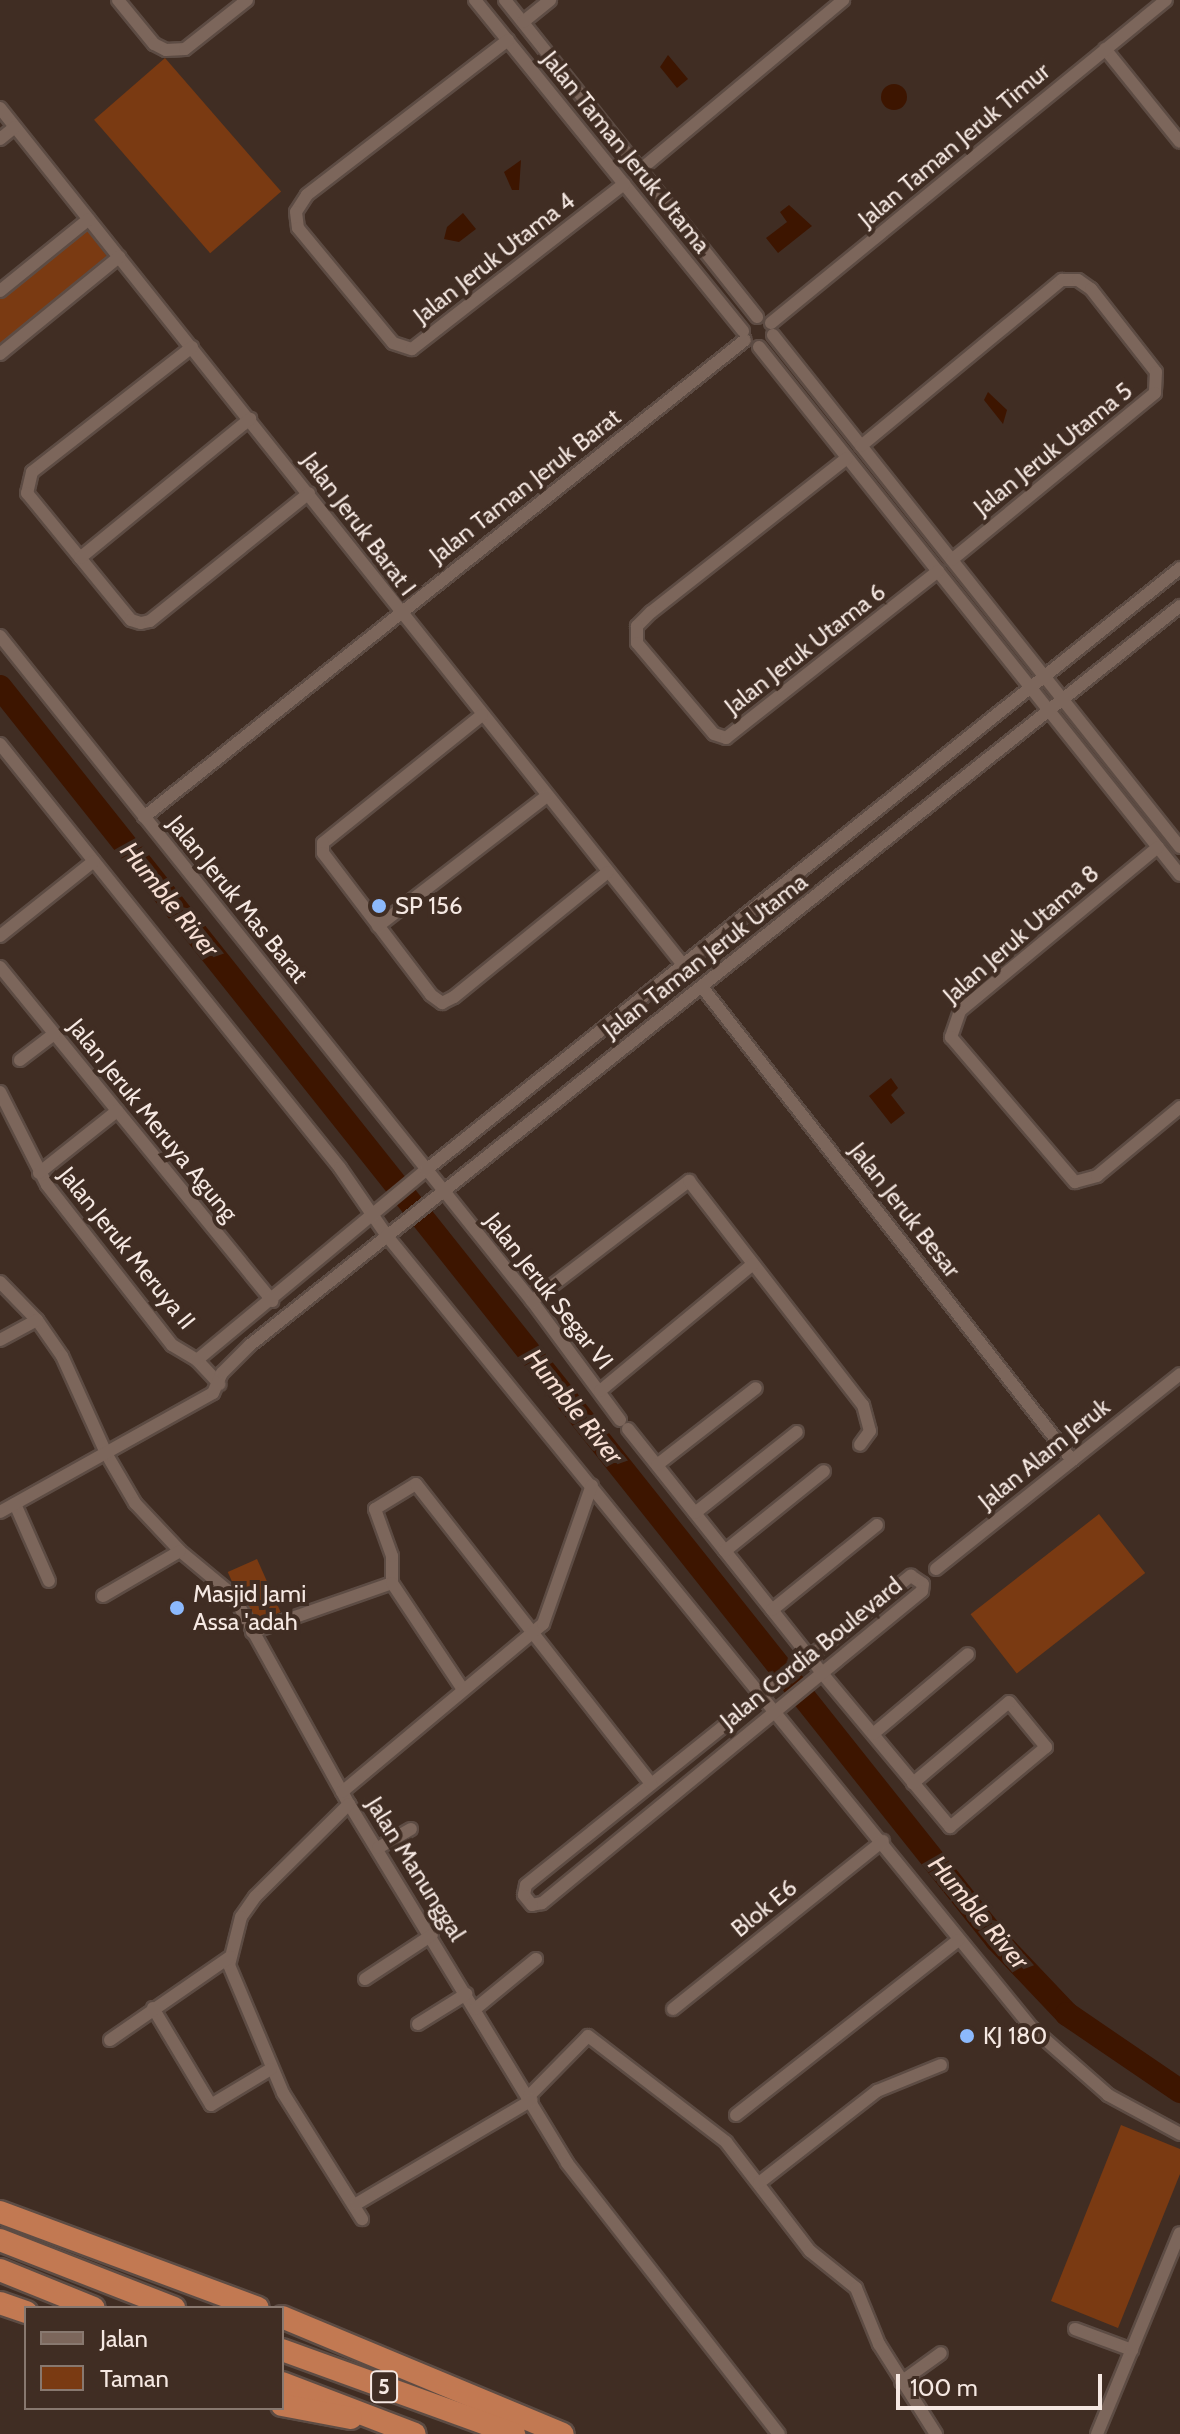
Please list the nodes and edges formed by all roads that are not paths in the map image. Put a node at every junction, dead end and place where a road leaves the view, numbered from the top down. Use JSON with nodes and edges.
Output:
{"nodes":[{"id":1,"x":118,"y":0,"type":"edge"},
{"id":2,"x":247,"y":0,"type":"edge"},
{"id":3,"x":475,"y":0,"type":"edge"},
{"id":4,"x":505,"y":0,"type":"edge"},
{"id":5,"x":550,"y":0,"type":"edge"},
{"id":6,"x":843,"y":0,"type":"edge"},
{"id":7,"x":1166,"y":0,"type":"edge"},
{"id":8,"x":523,"y":22,"type":"junction"},
{"id":9,"x":508,"y":40,"type":"junction"},
{"id":10,"x":1105,"y":49,"type":"junction"},
{"id":11,"x":0,"y":108,"type":"edge"},
{"id":12,"x":15,"y":127,"type":"junction"},
{"id":13,"x":0,"y":139,"type":"edge"},
{"id":14,"x":1180,"y":142,"type":"edge"},
{"id":15,"x":640,"y":170,"type":"junction"},
{"id":16,"x":624,"y":184,"type":"junction"},
{"id":17,"x":89,"y":219,"type":"junction"},
{"id":18,"x":119,"y":257,"type":"junction"},
{"id":19,"x":0,"y":291,"type":"edge"},
{"id":20,"x":757,"y":317,"type":"junction"},
{"id":21,"x":772,"y":329,"type":"junction"},
{"id":22,"x":744,"y":335,"type":"junction"},
{"id":23,"x":192,"y":347,"type":"junction"},
{"id":24,"x":759,"y":347,"type":"junction"},
{"id":25,"x":0,"y":354,"type":"edge"},
{"id":26,"x":250,"y":419,"type":"junction"},
{"id":27,"x":861,"y":446,"type":"junction"},
{"id":28,"x":847,"y":458,"type":"junction"},
{"id":29,"x":309,"y":493,"type":"junction"},
{"id":30,"x":80,"y":558,"type":"junction"},
{"id":31,"x":952,"y":560,"type":"junction"},
{"id":32,"x":1180,"y":568,"type":"edge"},
{"id":33,"x":938,"y":571,"type":"junction"},
{"id":34,"x":1180,"y":606,"type":"edge"},
{"id":35,"x":400,"y":613,"type":"junction"},
{"id":36,"x":0,"y":636,"type":"edge"},
{"id":37,"x":1044,"y":676,"type":"junction"},
{"id":38,"x":1031,"y":688,"type":"junction"},
{"id":39,"x":1063,"y":700,"type":"junction"},
{"id":40,"x":1050,"y":711,"type":"junction"},
{"id":41,"x":482,"y":715,"type":"junction"},
{"id":42,"x":0,"y":744,"type":"edge"},
{"id":43,"x":547,"y":796,"type":"junction"},
{"id":44,"x":144,"y":817,"type":"junction"},
{"id":45,"x":845,"y":837,"type":"junction"},
{"id":46,"x":1177,"y":838,"type":"edge"},
{"id":47,"x":1158,"y":847,"type":"junction"},
{"id":48,"x":862,"y":859,"type":"junction"},
{"id":49,"x":94,"y":861,"type":"junction"},
{"id":50,"x":608,"y":872,"type":"junction"},
{"id":51,"x":1180,"y":875,"type":"edge"},
{"id":52,"x":378,"y":926,"type":"junction"},
{"id":53,"x":0,"y":936,"type":"edge"},
{"id":54,"x":684,"y":966,"type":"junction"},
{"id":55,"x":0,"y":967,"type":"edge"},
{"id":56,"x":702,"y":987,"type":"junction"},
{"id":57,"x":54,"y":1034,"type":"junction"},
{"id":58,"x":20,"y":1060,"type":"dead end"},
{"id":59,"x":0,"y":1092,"type":"edge"},
{"id":60,"x":1180,"y":1107,"type":"edge"},
{"id":61,"x":117,"y":1111,"type":"junction"},
{"id":62,"x":39,"y":1173,"type":"junction"},
{"id":63,"x":421,"y":1174,"type":"junction"},
{"id":64,"x":438,"y":1193,"type":"junction"},
{"id":65,"x":373,"y":1216,"type":"junction"},
{"id":66,"x":387,"y":1236,"type":"junction"},
{"id":67,"x":753,"y":1264,"type":"junction"},
{"id":68,"x":0,"y":1282,"type":"edge"},
{"id":69,"x":272,"y":1301,"type":"junction"},
{"id":70,"x":532,"y":1301,"type":"junction"},
{"id":71,"x":37,"y":1320,"type":"junction"},
{"id":72,"x":0,"y":1340,"type":"edge"},
{"id":73,"x":197,"y":1360,"type":"junction"},
{"id":74,"x":1180,"y":1374,"type":"edge"},
{"id":75,"x":219,"y":1384,"type":"junction"},
{"id":76,"x":756,"y":1388,"type":"dead end"},
{"id":77,"x":600,"y":1391,"type":"junction"},
{"id":78,"x":797,"y":1432,"type":"dead end"},
{"id":79,"x":860,"y":1445,"type":"dead end"},
{"id":80,"x":107,"y":1455,"type":"junction"},
{"id":81,"x":1072,"y":1460,"type":"junction"},
{"id":82,"x":657,"y":1465,"type":"junction"},
{"id":83,"x":824,"y":1471,"type":"dead end"},
{"id":84,"x":592,"y":1485,"type":"junction"},
{"id":85,"x":15,"y":1504,"type":"junction"},
{"id":86,"x":0,"y":1512,"type":"edge"},
{"id":87,"x":695,"y":1513,"type":"junction"},
{"id":88,"x":877,"y":1525,"type":"dead end"},
{"id":89,"x":180,"y":1551,"type":"junction"},
{"id":90,"x":725,"y":1551,"type":"junction"},
{"id":91,"x":936,"y":1569,"type":"dead end"},
{"id":92,"x":49,"y":1581,"type":"dead end"},
{"id":93,"x":392,"y":1583,"type":"junction"},
{"id":94,"x":103,"y":1596,"type":"dead end"},
{"id":95,"x":772,"y":1610,"type":"junction"},
{"id":96,"x":252,"y":1632,"type":"junction"},
{"id":97,"x":532,"y":1634,"type":"junction"},
{"id":98,"x":968,"y":1654,"type":"dead end"},
{"id":99,"x":806,"y":1660,"type":"junction"},
{"id":100,"x":818,"y":1675,"type":"junction"},
{"id":101,"x":462,"y":1688,"type":"junction"},
{"id":102,"x":770,"y":1689,"type":"junction"},
{"id":103,"x":781,"y":1706,"type":"junction"},
{"id":104,"x":873,"y":1734,"type":"junction"},
{"id":105,"x":913,"y":1783,"type":"junction"},
{"id":106,"x":651,"y":1784,"type":"junction"},
{"id":107,"x":342,"y":1792,"type":"junction"},
{"id":108,"x":349,"y":1804,"type":"junction"},
{"id":109,"x":411,"y":1829,"type":"dead end"},
{"id":110,"x":883,"y":1841,"type":"junction"},
{"id":111,"x":378,"y":1848,"type":"junction"},
{"id":112,"x":432,"y":1935,"type":"junction"},
{"id":113,"x":958,"y":1940,"type":"junction"},
{"id":114,"x":230,"y":1957,"type":"junction"},
{"id":115,"x":536,"y":1959,"type":"dead end"},
{"id":116,"x":365,"y":1979,"type":"dead end"},
{"id":117,"x":466,"y":1994,"type":"junction"},
{"id":118,"x":153,"y":2008,"type":"junction"},
{"id":119,"x":475,"y":2009,"type":"junction"},
{"id":120,"x":673,"y":2009,"type":"dead end"},
{"id":121,"x":418,"y":2024,"type":"dead end"},
{"id":122,"x":110,"y":2040,"type":"dead end"},
{"id":123,"x":941,"y":2065,"type":"dead end"},
{"id":124,"x":271,"y":2069,"type":"junction"},
{"id":125,"x":531,"y":2098,"type":"junction"},
{"id":126,"x":736,"y":2115,"type":"dead end"},
{"id":127,"x":1180,"y":2134,"type":"edge"},
{"id":128,"x":759,"y":2183,"type":"junction"},
{"id":129,"x":356,"y":2204,"type":"junction"},
{"id":130,"x":0,"y":2212,"type":"edge"},
{"id":131,"x":362,"y":2219,"type":"dead end"},
{"id":132,"x":1180,"y":2233,"type":"edge"},
{"id":133,"x":0,"y":2240,"type":"edge"},
{"id":134,"x":0,"y":2270,"type":"edge"},
{"id":135,"x":0,"y":2303,"type":"edge"},
{"id":136,"x":89,"y":2306,"type":"edge"},
{"id":137,"x":169,"y":2306,"type":"edge"},
{"id":138,"x":253,"y":2306,"type":"edge"},
{"id":139,"x":24,"y":2311,"type":"edge"},
{"id":140,"x":284,"y":2318,"type":"edge"},
{"id":141,"x":1075,"y":2329,"type":"dead end"},
{"id":142,"x":1132,"y":2350,"type":"junction"},
{"id":143,"x":284,"y":2351,"type":"edge"},
{"id":144,"x":941,"y":2353,"type":"dead end"},
{"id":145,"x":901,"y":2382,"type":"junction"},
{"id":146,"x":284,"y":2384,"type":"edge"},
{"id":147,"x":284,"y":2406,"type":"edge"},
{"id":148,"x":375,"y":2420,"type":"junction"},
{"id":149,"x":415,"y":2434,"type":"edge"},
{"id":150,"x":514,"y":2434,"type":"edge"},
{"id":151,"x":563,"y":2434,"type":"edge"},
{"id":152,"x":779,"y":2434,"type":"edge"},
{"id":153,"x":936,"y":2434,"type":"edge"},
{"id":154,"x":1097,"y":2434,"type":"edge"}],
"edges":[{"from":1,"to":2,"type":"street"},
{"from":3,"to":9,"type":"street","name":"Jalan Taman Jeruk Utama"},
{"from":4,"to":8,"type":"street","name":"Jalan Taman Jeruk Utama"},
{"from":5,"to":8,"type":"street"},
{"from":6,"to":15,"type":"street"},
{"from":7,"to":10,"type":"street","name":"Jalan Taman Jeruk Timur"},
{"from":8,"to":15,"type":"street","name":"Jalan Taman Jeruk Utama"},
{"from":9,"to":16,"type":"street","name":"Jalan Taman Jeruk Utama"},
{"from":9,"to":16,"type":"street","name":"Jalan Jeruk Utama 4"},
{"from":10,"to":14,"type":"street"},
{"from":10,"to":21,"type":"street","name":"Jalan Taman Jeruk Timur"},
{"from":11,"to":12,"type":"street","name":"Jalan Jeruk Barat I"},
{"from":12,"to":13,"type":"street"},
{"from":12,"to":17,"type":"street","name":"Jalan Jeruk Barat I"},
{"from":15,"to":20,"type":"street","name":"Jalan Taman Jeruk Utama"},
{"from":16,"to":22,"type":"street","name":"Jalan Taman Jeruk Utama"},
{"from":17,"to":18,"type":"street","name":"Jalan Jeruk Barat I"},
{"from":17,"to":19,"type":"street"},
{"from":18,"to":23,"type":"street","name":"Jalan Jeruk Barat I"},
{"from":18,"to":25,"type":"street"},
{"from":20,"to":21,"type":"street"},
{"from":20,"to":22,"type":"street","name":"Jalan Taman Jeruk Barat"},
{"from":21,"to":24,"type":"street","name":"Jalan Taman Jeruk Timur"},
{"from":21,"to":27,"type":"street"},
{"from":22,"to":24,"type":"street"},
{"from":22,"to":35,"type":"street","name":"Jalan Taman Jeruk Barat"},
{"from":23,"to":26,"type":"street","name":"Jalan Jeruk Barat I"},
{"from":23,"to":30,"type":"street"},
{"from":24,"to":28,"type":"street"},
{"from":26,"to":29,"type":"street","name":"Jalan Jeruk Barat I"},
{"from":26,"to":30,"type":"street"},
{"from":27,"to":31,"type":"street"},
{"from":27,"to":31,"type":"street","name":"Jalan Jeruk Utama 5"},
{"from":28,"to":33,"type":"street"},
{"from":28,"to":33,"type":"street","name":"Jalan Jeruk Utama 6"},
{"from":29,"to":30,"type":"street"},
{"from":29,"to":35,"type":"street","name":"Jalan Jeruk Barat I"},
{"from":31,"to":37,"type":"street"},
{"from":32,"to":37,"type":"street","name":"Jalan Taman Jeruk Utama"},
{"from":33,"to":38,"type":"street"},
{"from":34,"to":39,"type":"street","name":"Jalan Taman Jeruk Utama"},
{"from":35,"to":41,"type":"street","name":"Jalan Jeruk Barat I"},
{"from":35,"to":44,"type":"street","name":"Jalan Taman Jeruk Barat"},
{"from":36,"to":44,"type":"street","name":"Jalan Jeruk Mas Barat"},
{"from":37,"to":38,"type":"street","name":"Jalan Taman Jeruk Utama"},
{"from":37,"to":39,"type":"street"},
{"from":38,"to":40,"type":"street"},
{"from":38,"to":45,"type":"street","name":"Jalan Taman Jeruk Utama"},
{"from":39,"to":40,"type":"street","name":"Jalan Taman Jeruk Utama"},
{"from":39,"to":46,"type":"street"},
{"from":40,"to":47,"type":"street"},
{"from":40,"to":48,"type":"street","name":"Jalan Taman Jeruk Utama"},
{"from":41,"to":43,"type":"street","name":"Jalan Jeruk Barat I"},
{"from":41,"to":52,"type":"street"},
{"from":42,"to":49,"type":"street"},
{"from":43,"to":50,"type":"street","name":"Jalan Jeruk Barat I"},
{"from":43,"to":52,"type":"street"},
{"from":44,"to":63,"type":"street","name":"Jalan Jeruk Mas Barat"},
{"from":45,"to":48,"type":"street"},
{"from":45,"to":54,"type":"street","name":"Jalan Taman Jeruk Utama"},
{"from":47,"to":51,"type":"street"},
{"from":47,"to":60,"type":"street","name":"Jalan Jeruk Utama 8"},
{"from":48,"to":56,"type":"street","name":"Jalan Taman Jeruk Utama"},
{"from":49,"to":53,"type":"street"},
{"from":49,"to":65,"type":"street"},
{"from":50,"to":52,"type":"street"},
{"from":50,"to":54,"type":"street","name":"Jalan Jeruk Barat I"},
{"from":54,"to":63,"type":"street","name":"Jalan Taman Jeruk Utama"},
{"from":55,"to":57,"type":"street","name":"Jalan Jeruk Meruya Agung"},
{"from":56,"to":64,"type":"street","name":"Jalan Taman Jeruk Utama"},
{"from":56,"to":81,"type":"street","name":"Jalan Jeruk Besar"},
{"from":57,"to":58,"type":"street"},
{"from":57,"to":61,"type":"street","name":"Jalan Jeruk Meruya Agung"},
{"from":59,"to":62,"type":"street"},
{"from":61,"to":62,"type":"street","name":"Jalan Jeruk Meruya II"},
{"from":61,"to":69,"type":"street","name":"Jalan Jeruk Meruya Agung"},
{"from":62,"to":73,"type":"street","name":"Jalan Jeruk Meruya II"},
{"from":63,"to":64,"type":"street","name":"Jalan Jeruk Mas Barat"},
{"from":63,"to":65,"type":"street","name":"Jalan Taman Jeruk Utama"},
{"from":64,"to":66,"type":"street","name":"Jalan Taman Jeruk Utama"},
{"from":64,"to":70,"type":"street","name":"Jalan Jeruk Segar VI"},
{"from":65,"to":66,"type":"street"},
{"from":65,"to":69,"type":"street","name":"Jalan Taman Jeruk Utama"},
{"from":66,"to":75,"type":"street","name":"Jalan Taman Jeruk Utama"},
{"from":66,"to":84,"type":"street"},
{"from":67,"to":70,"type":"street"},
{"from":67,"to":77,"type":"street"},
{"from":67,"to":79,"type":"street"},
{"from":68,"to":71,"type":"street","name":"Jalan Manunggal"},
{"from":69,"to":73,"type":"street","name":"Jalan Taman Jeruk Utama"},
{"from":70,"to":77,"type":"street","name":"Jalan Jeruk Segar VI"},
{"from":71,"to":72,"type":"street"},
{"from":71,"to":80,"type":"street","name":"Jalan Manunggal"},
{"from":73,"to":75,"type":"street","name":"Jalan Jeruk Meruya II"},
{"from":74,"to":81,"type":"street","name":"Jalan Alam Jeruk"},
{"from":75,"to":80,"type":"street","name":"Jalan Taman Jeruk Utama"},
{"from":76,"to":82,"type":"street"},
{"from":77,"to":82,"type":"street","name":"Jalan Jeruk Segar VI"},
{"from":78,"to":87,"type":"street"},
{"from":80,"to":85,"type":"street","name":"Jalan Taman Jeruk Utama"},
{"from":80,"to":89,"type":"street","name":"Jalan Manunggal"},
{"from":81,"to":91,"type":"street","name":"Jalan Alam Jeruk"},
{"from":82,"to":87,"type":"street","name":"Jalan Jeruk Segar VI"},
{"from":83,"to":90,"type":"street"},
{"from":84,"to":97,"type":"street"},
{"from":84,"to":102,"type":"street"},
{"from":85,"to":86,"type":"street","name":"Jalan Taman Jeruk Utama"},
{"from":85,"to":92,"type":"street"},
{"from":87,"to":90,"type":"street","name":"Jalan Jeruk Segar VI"},
{"from":88,"to":95,"type":"street"},
{"from":89,"to":94,"type":"street"},
{"from":89,"to":96,"type":"street","name":"Jalan Manunggal"},
{"from":90,"to":95,"type":"street","name":"Jalan Jeruk Segar VI"},
{"from":93,"to":96,"type":"street"},
{"from":93,"to":97,"type":"street"},
{"from":93,"to":101,"type":"street"},
{"from":95,"to":99,"type":"street","name":"Jalan Jeruk Segar VI"},
{"from":96,"to":107,"type":"street","name":"Jalan Manunggal"},
{"from":97,"to":101,"type":"street"},
{"from":97,"to":106,"type":"street"},
{"from":98,"to":104,"type":"street"},
{"from":99,"to":100,"type":"street","name":"Jalan Jeruk Segar VI"},
{"from":99,"to":100,"type":"street","name":"Jalan Cordia Boulevard"},
{"from":99,"to":102,"type":"street","name":"Jalan Cordia Boulevard"},
{"from":100,"to":103,"type":"street","name":"Jalan Cordia Boulevard"},
{"from":100,"to":104,"type":"street","name":"Jalan Jeruk Segar VI"},
{"from":101,"to":107,"type":"street"},
{"from":102,"to":103,"type":"street"},
{"from":102,"to":106,"type":"street","name":"Jalan Cordia Boulevard"},
{"from":103,"to":106,"type":"street","name":"Jalan Cordia Boulevard"},
{"from":103,"to":110,"type":"street"},
{"from":104,"to":105,"type":"street","name":"Jalan Jeruk Segar VI"},
{"from":105,"to":105,"type":"street","name":"Jalan Jeruk Segar VI"},
{"from":107,"to":108,"type":"street","name":"Jalan Manunggal"},
{"from":108,"to":111,"type":"street","name":"Jalan Manunggal"},
{"from":108,"to":114,"type":"street"},
{"from":109,"to":111,"type":"street"},
{"from":110,"to":113,"type":"street"},
{"from":110,"to":120,"type":"street","name":"Blok E6"},
{"from":111,"to":112,"type":"street","name":"Jalan Manunggal"},
{"from":112,"to":116,"type":"street"},
{"from":112,"to":117,"type":"street","name":"Jalan Manunggal"},
{"from":113,"to":126,"type":"street"},
{"from":113,"to":127,"type":"street"},
{"from":114,"to":118,"type":"street"},
{"from":114,"to":124,"type":"street"},
{"from":115,"to":119,"type":"street"},
{"from":117,"to":119,"type":"street","name":"Jalan Manunggal"},
{"from":117,"to":121,"type":"street"},
{"from":118,"to":122,"type":"street"},
{"from":118,"to":124,"type":"street"},
{"from":119,"to":125,"type":"street","name":"Jalan Manunggal"},
{"from":123,"to":128,"type":"street"},
{"from":124,"to":129,"type":"street"},
{"from":125,"to":128,"type":"street"},
{"from":125,"to":129,"type":"street"},
{"from":125,"to":152,"type":"street","name":"Jalan Manunggal"},
{"from":128,"to":145,"type":"street"},
{"from":129,"to":131,"type":"street"},
{"from":130,"to":138,"type":"highway"},
{"from":132,"to":142,"type":"street"},
{"from":133,"to":137,"type":"highway"},
{"from":134,"to":136,"type":"highway"},
{"from":135,"to":139,"type":"highway"},
{"from":140,"to":151,"type":"highway"},
{"from":141,"to":142,"type":"street"},
{"from":142,"to":154,"type":"street"},
{"from":143,"to":150,"type":"highway","number":"5"},
{"from":144,"to":145,"type":"street"},
{"from":145,"to":153,"type":"street"},
{"from":146,"to":148,"type":"highway","number":"5"},
{"from":147,"to":148,"type":"highway"},
{"from":148,"to":149,"type":"highway","number":"5"}]}
